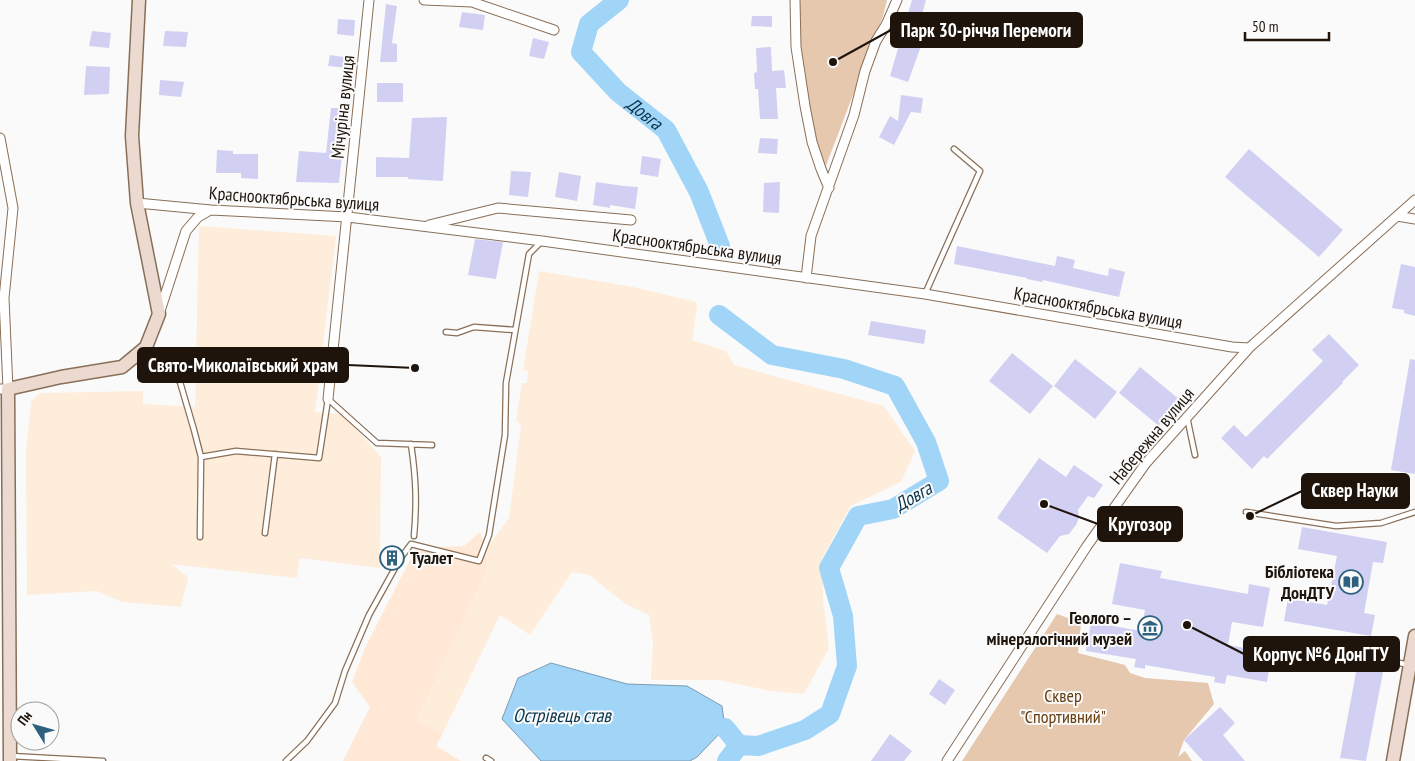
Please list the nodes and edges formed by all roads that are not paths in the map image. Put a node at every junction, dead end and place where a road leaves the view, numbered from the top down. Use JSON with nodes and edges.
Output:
{"nodes":[{"id":1,"x":139,"y":0,"type":"edge"},
{"id":2,"x":369,"y":0,"type":"edge"},
{"id":3,"x":424,"y":0,"type":"edge"},
{"id":4,"x":795,"y":0,"type":"edge"},
{"id":5,"x":897,"y":0,"type":"edge"},
{"id":6,"x":554,"y":30,"type":"dead end"},
{"id":7,"x":0,"y":138,"type":"edge"},
{"id":8,"x":954,"y":150,"type":"dead end"},
{"id":9,"x":3,"y":172,"type":"edge"},
{"id":10,"x":829,"y":188,"type":"junction"},
{"id":11,"x":1415,"y":200,"type":"edge"},
{"id":12,"x":137,"y":203,"type":"junction"},
{"id":13,"x":211,"y":210,"type":"junction"},
{"id":14,"x":1397,"y":216,"type":"junction"},
{"id":15,"x":348,"y":217,"type":"junction"},
{"id":16,"x":1415,"y":219,"type":"edge"},
{"id":17,"x":631,"y":220,"type":"dead end"},
{"id":18,"x":424,"y":227,"type":"junction"},
{"id":19,"x":542,"y":241,"type":"junction"},
{"id":20,"x":806,"y":278,"type":"junction"},
{"id":21,"x":924,"y":294,"type":"junction"},
{"id":22,"x":159,"y":314,"type":"junction"},
{"id":23,"x":515,"y":330,"type":"junction"},
{"id":24,"x":446,"y":332,"type":"dead end"},
{"id":25,"x":146,"y":346,"type":"junction"},
{"id":26,"x":1250,"y":348,"type":"junction"},
{"id":27,"x":4,"y":389,"type":"edge"},
{"id":28,"x":328,"y":400,"type":"junction"},
{"id":29,"x":1187,"y":417,"type":"junction"},
{"id":30,"x":411,"y":444,"type":"junction"},
{"id":31,"x":432,"y":445,"type":"dead end"},
{"id":32,"x":275,"y":454,"type":"junction"},
{"id":33,"x":1195,"y":455,"type":"dead end"},
{"id":34,"x":201,"y":457,"type":"junction"},
{"id":35,"x":1111,"y":512,"type":"junction"},
{"id":36,"x":1246,"y":512,"type":"dead end"},
{"id":37,"x":1415,"y":512,"type":"edge"},
{"id":38,"x":1134,"y":529,"type":"dead end"},
{"id":39,"x":265,"y":533,"type":"dead end"},
{"id":40,"x":414,"y":536,"type":"dead end"},
{"id":41,"x":200,"y":537,"type":"dead end"},
{"id":42,"x":1415,"y":636,"type":"edge"},
{"id":43,"x":1349,"y":652,"type":"dead end"},
{"id":44,"x":1410,"y":665,"type":"junction"},
{"id":45,"x":1411,"y":687,"type":"edge"},
{"id":46,"x":6,"y":757,"type":"edge"},
{"id":47,"x":103,"y":761,"type":"edge"},
{"id":48,"x":286,"y":761,"type":"edge"},
{"id":49,"x":947,"y":761,"type":"edge"},
{"id":50,"x":1393,"y":761,"type":"edge"}],
"edges":[{"from":1,"to":12,"type":"street"},
{"from":2,"to":15,"type":"street","name":"Мічуріна вулиця"},
{"from":3,"to":6,"type":"street"},
{"from":4,"to":10,"type":"street"},
{"from":5,"to":10,"type":"street"},
{"from":7,"to":9,"type":"street"},
{"from":8,"to":21,"type":"lane"},
{"from":9,"to":27,"type":"street"},
{"from":10,"to":20,"type":"street"},
{"from":11,"to":14,"type":"street","name":"Набережна вулиця"},
{"from":12,"to":13,"type":"street","name":"Краснооктябрьська вулиця"},
{"from":12,"to":22,"type":"street"},
{"from":13,"to":15,"type":"street","name":"Краснооктябрьська вулиця"},
{"from":13,"to":22,"type":"street"},
{"from":14,"to":16,"type":"street"},
{"from":14,"to":26,"type":"street","name":"Набережна вулиця"},
{"from":15,"to":18,"type":"street","name":"Краснооктябрьська вулиця"},
{"from":15,"to":28,"type":"street","name":"Мічуріна вулиця"},
{"from":17,"to":18,"type":"street"},
{"from":18,"to":19,"type":"street","name":"Краснооктябрьська вулиця"},
{"from":19,"to":20,"type":"street","name":"Краснооктябрьська вулиця"},
{"from":19,"to":23,"type":"lane"},
{"from":20,"to":21,"type":"street","name":"Краснооктябрьська вулиця"},
{"from":21,"to":26,"type":"street","name":"Краснооктябрьська вулиця"},
{"from":22,"to":25,"type":"street"},
{"from":23,"to":24,"type":"lane"},
{"from":23,"to":48,"type":"lane"},
{"from":25,"to":27,"type":"street"},
{"from":25,"to":34,"type":"lane"},
{"from":26,"to":29,"type":"street","name":"Набережна вулиця"},
{"from":27,"to":46,"type":"street"},
{"from":28,"to":30,"type":"lane"},
{"from":28,"to":32,"type":"lane"},
{"from":29,"to":33,"type":"lane"},
{"from":29,"to":35,"type":"street","name":"Набережна вулиця"},
{"from":30,"to":31,"type":"lane"},
{"from":30,"to":40,"type":"lane"},
{"from":32,"to":34,"type":"lane"},
{"from":32,"to":39,"type":"lane"},
{"from":34,"to":41,"type":"lane"},
{"from":35,"to":38,"type":"lane"},
{"from":35,"to":49,"type":"street","name":"Набережна вулиця"},
{"from":36,"to":37,"type":"lane"},
{"from":42,"to":44,"type":"street"},
{"from":43,"to":44,"type":"lane"},
{"from":44,"to":45,"type":"street"},
{"from":45,"to":50,"type":"street"},
{"from":46,"to":47,"type":"lane"}]}
